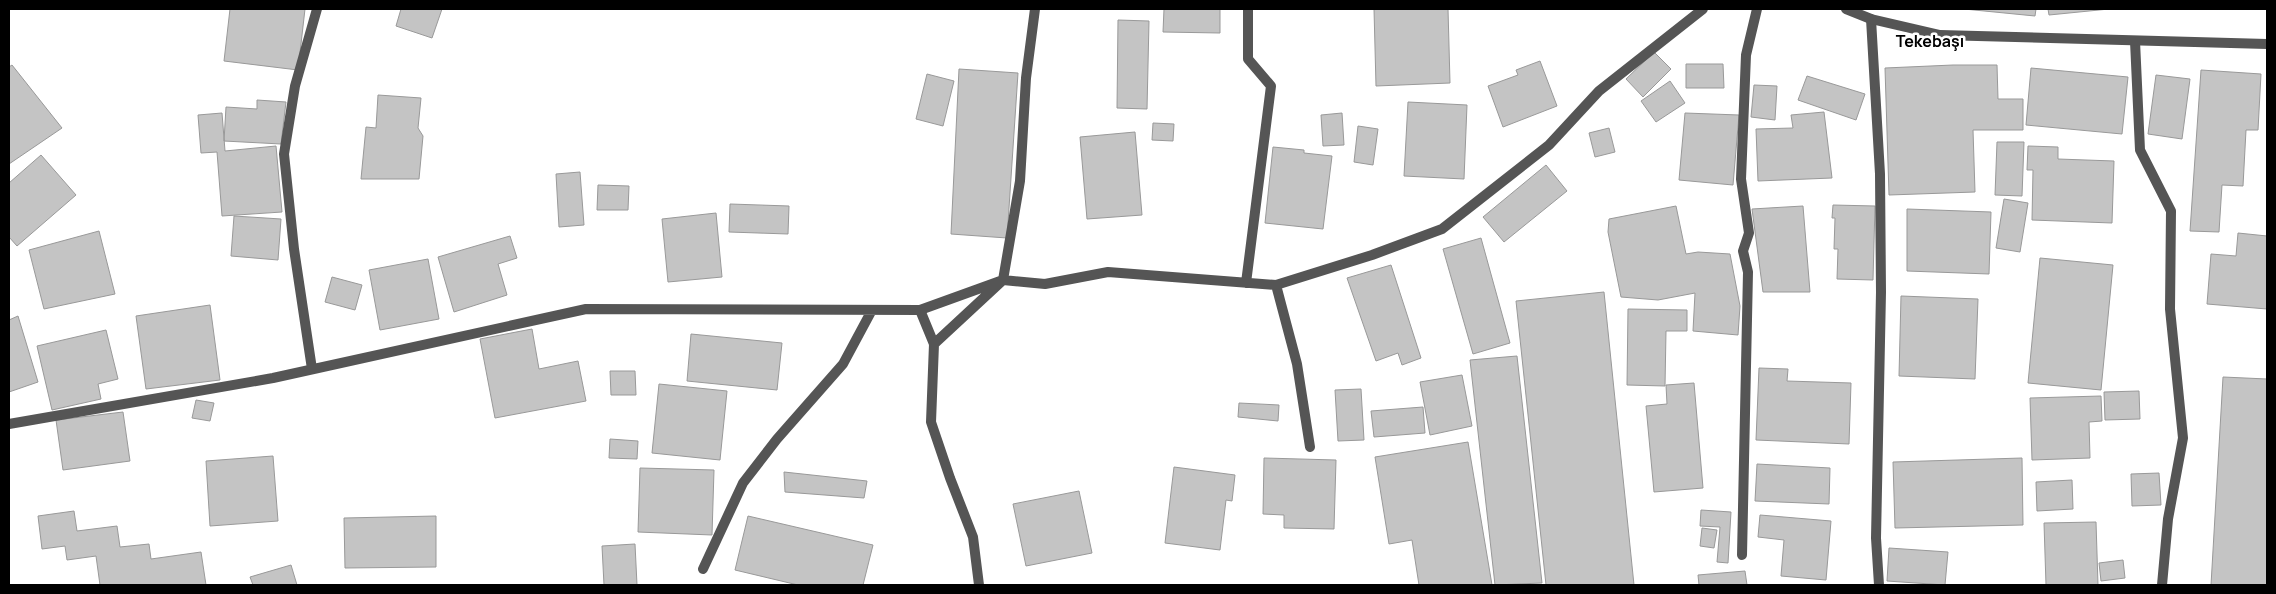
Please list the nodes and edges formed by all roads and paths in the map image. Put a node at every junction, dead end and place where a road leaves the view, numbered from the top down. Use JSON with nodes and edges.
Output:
{"nodes":[{"id":1,"x":317,"y":9,"type":"edge"},
{"id":2,"x":1035,"y":9,"type":"edge"},
{"id":3,"x":1248,"y":9,"type":"edge"},
{"id":4,"x":1703,"y":9,"type":"edge"},
{"id":5,"x":1758,"y":9,"type":"edge"},
{"id":6,"x":1846,"y":9,"type":"edge"},
{"id":7,"x":1871,"y":19,"type":"junction"},
{"id":8,"x":2135,"y":41,"type":"junction"},
{"id":9,"x":2267,"y":44,"type":"edge"},
{"id":10,"x":1003,"y":280,"type":"junction"},
{"id":11,"x":1246,"y":283,"type":"junction"},
{"id":12,"x":1276,"y":285,"type":"junction"},
{"id":13,"x":872,"y":310,"type":"junction"},
{"id":14,"x":920,"y":310,"type":"junction"},
{"id":15,"x":934,"y":344,"type":"junction"},
{"id":16,"x":312,"y":369,"type":"junction"},
{"id":17,"x":9,"y":424,"type":"edge"},
{"id":18,"x":1310,"y":448,"type":"dead end"},
{"id":19,"x":1742,"y":555,"type":"dead end"},
{"id":20,"x":703,"y":569,"type":"dead end"},
{"id":21,"x":979,"y":585,"type":"edge"},
{"id":22,"x":1879,"y":585,"type":"edge"},
{"id":23,"x":2162,"y":585,"type":"edge"}],
"edges":[{"from":1,"to":16,"type":"street"},
{"from":2,"to":10,"type":"street"},
{"from":3,"to":11,"type":"street"},
{"from":4,"to":12,"type":"street"},
{"from":5,"to":19,"type":"street"},
{"from":6,"to":7,"type":"street"},
{"from":7,"to":8,"type":"street"},
{"from":7,"to":22,"type":"street"},
{"from":8,"to":9,"type":"street"},
{"from":8,"to":23,"type":"street"},
{"from":10,"to":11,"type":"street"},
{"from":10,"to":14,"type":"street"},
{"from":10,"to":15,"type":"street"},
{"from":11,"to":12,"type":"street"},
{"from":12,"to":18,"type":"street"},
{"from":13,"to":14,"type":"street"},
{"from":13,"to":16,"type":"street"},
{"from":13,"to":20,"type":"street"},
{"from":14,"to":15,"type":"street"},
{"from":15,"to":21,"type":"street"},
{"from":16,"to":17,"type":"street"}]}
